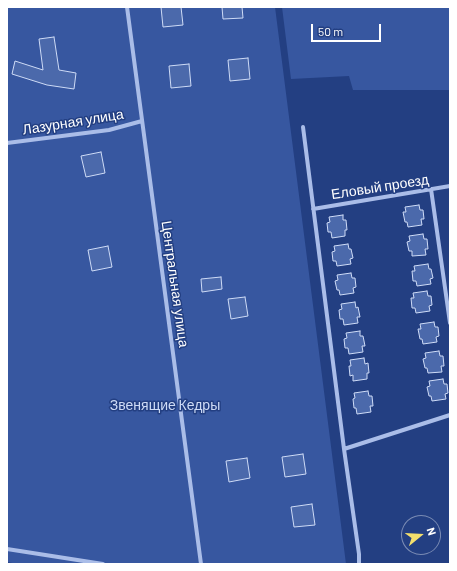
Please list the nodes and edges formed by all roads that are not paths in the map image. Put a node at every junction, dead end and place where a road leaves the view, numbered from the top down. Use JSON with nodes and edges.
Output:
{"nodes":[{"id":1,"x":127,"y":7,"type":"edge"},
{"id":2,"x":142,"y":121,"type":"junction"},
{"id":3,"x":303,"y":127,"type":"dead end"},
{"id":4,"x":7,"y":143,"type":"edge"},
{"id":5,"x":450,"y":186,"type":"edge"},
{"id":6,"x":431,"y":190,"type":"junction"},
{"id":7,"x":313,"y":209,"type":"junction"},
{"id":8,"x":450,"y":323,"type":"edge"},
{"id":9,"x":450,"y":415,"type":"edge"},
{"id":10,"x":344,"y":449,"type":"junction"},
{"id":11,"x":7,"y":549,"type":"edge"},
{"id":12,"x":103,"y":564,"type":"edge"},
{"id":13,"x":201,"y":564,"type":"edge"},
{"id":14,"x":359,"y":564,"type":"edge"}],
"edges":[{"from":1,"to":2,"type":"street","name":"Центральная улица"},
{"from":2,"to":4,"type":"street","name":"Лазурная улица"},
{"from":2,"to":13,"type":"street","name":"Центральная улица"},
{"from":3,"to":7,"type":"street"},
{"from":5,"to":6,"type":"street","name":"Еловый проезд"},
{"from":6,"to":7,"type":"street","name":"Еловый проезд"},
{"from":6,"to":8,"type":"street"},
{"from":7,"to":10,"type":"street"},
{"from":9,"to":10,"type":"street"},
{"from":10,"to":14,"type":"street"},
{"from":11,"to":12,"type":"street"}]}
